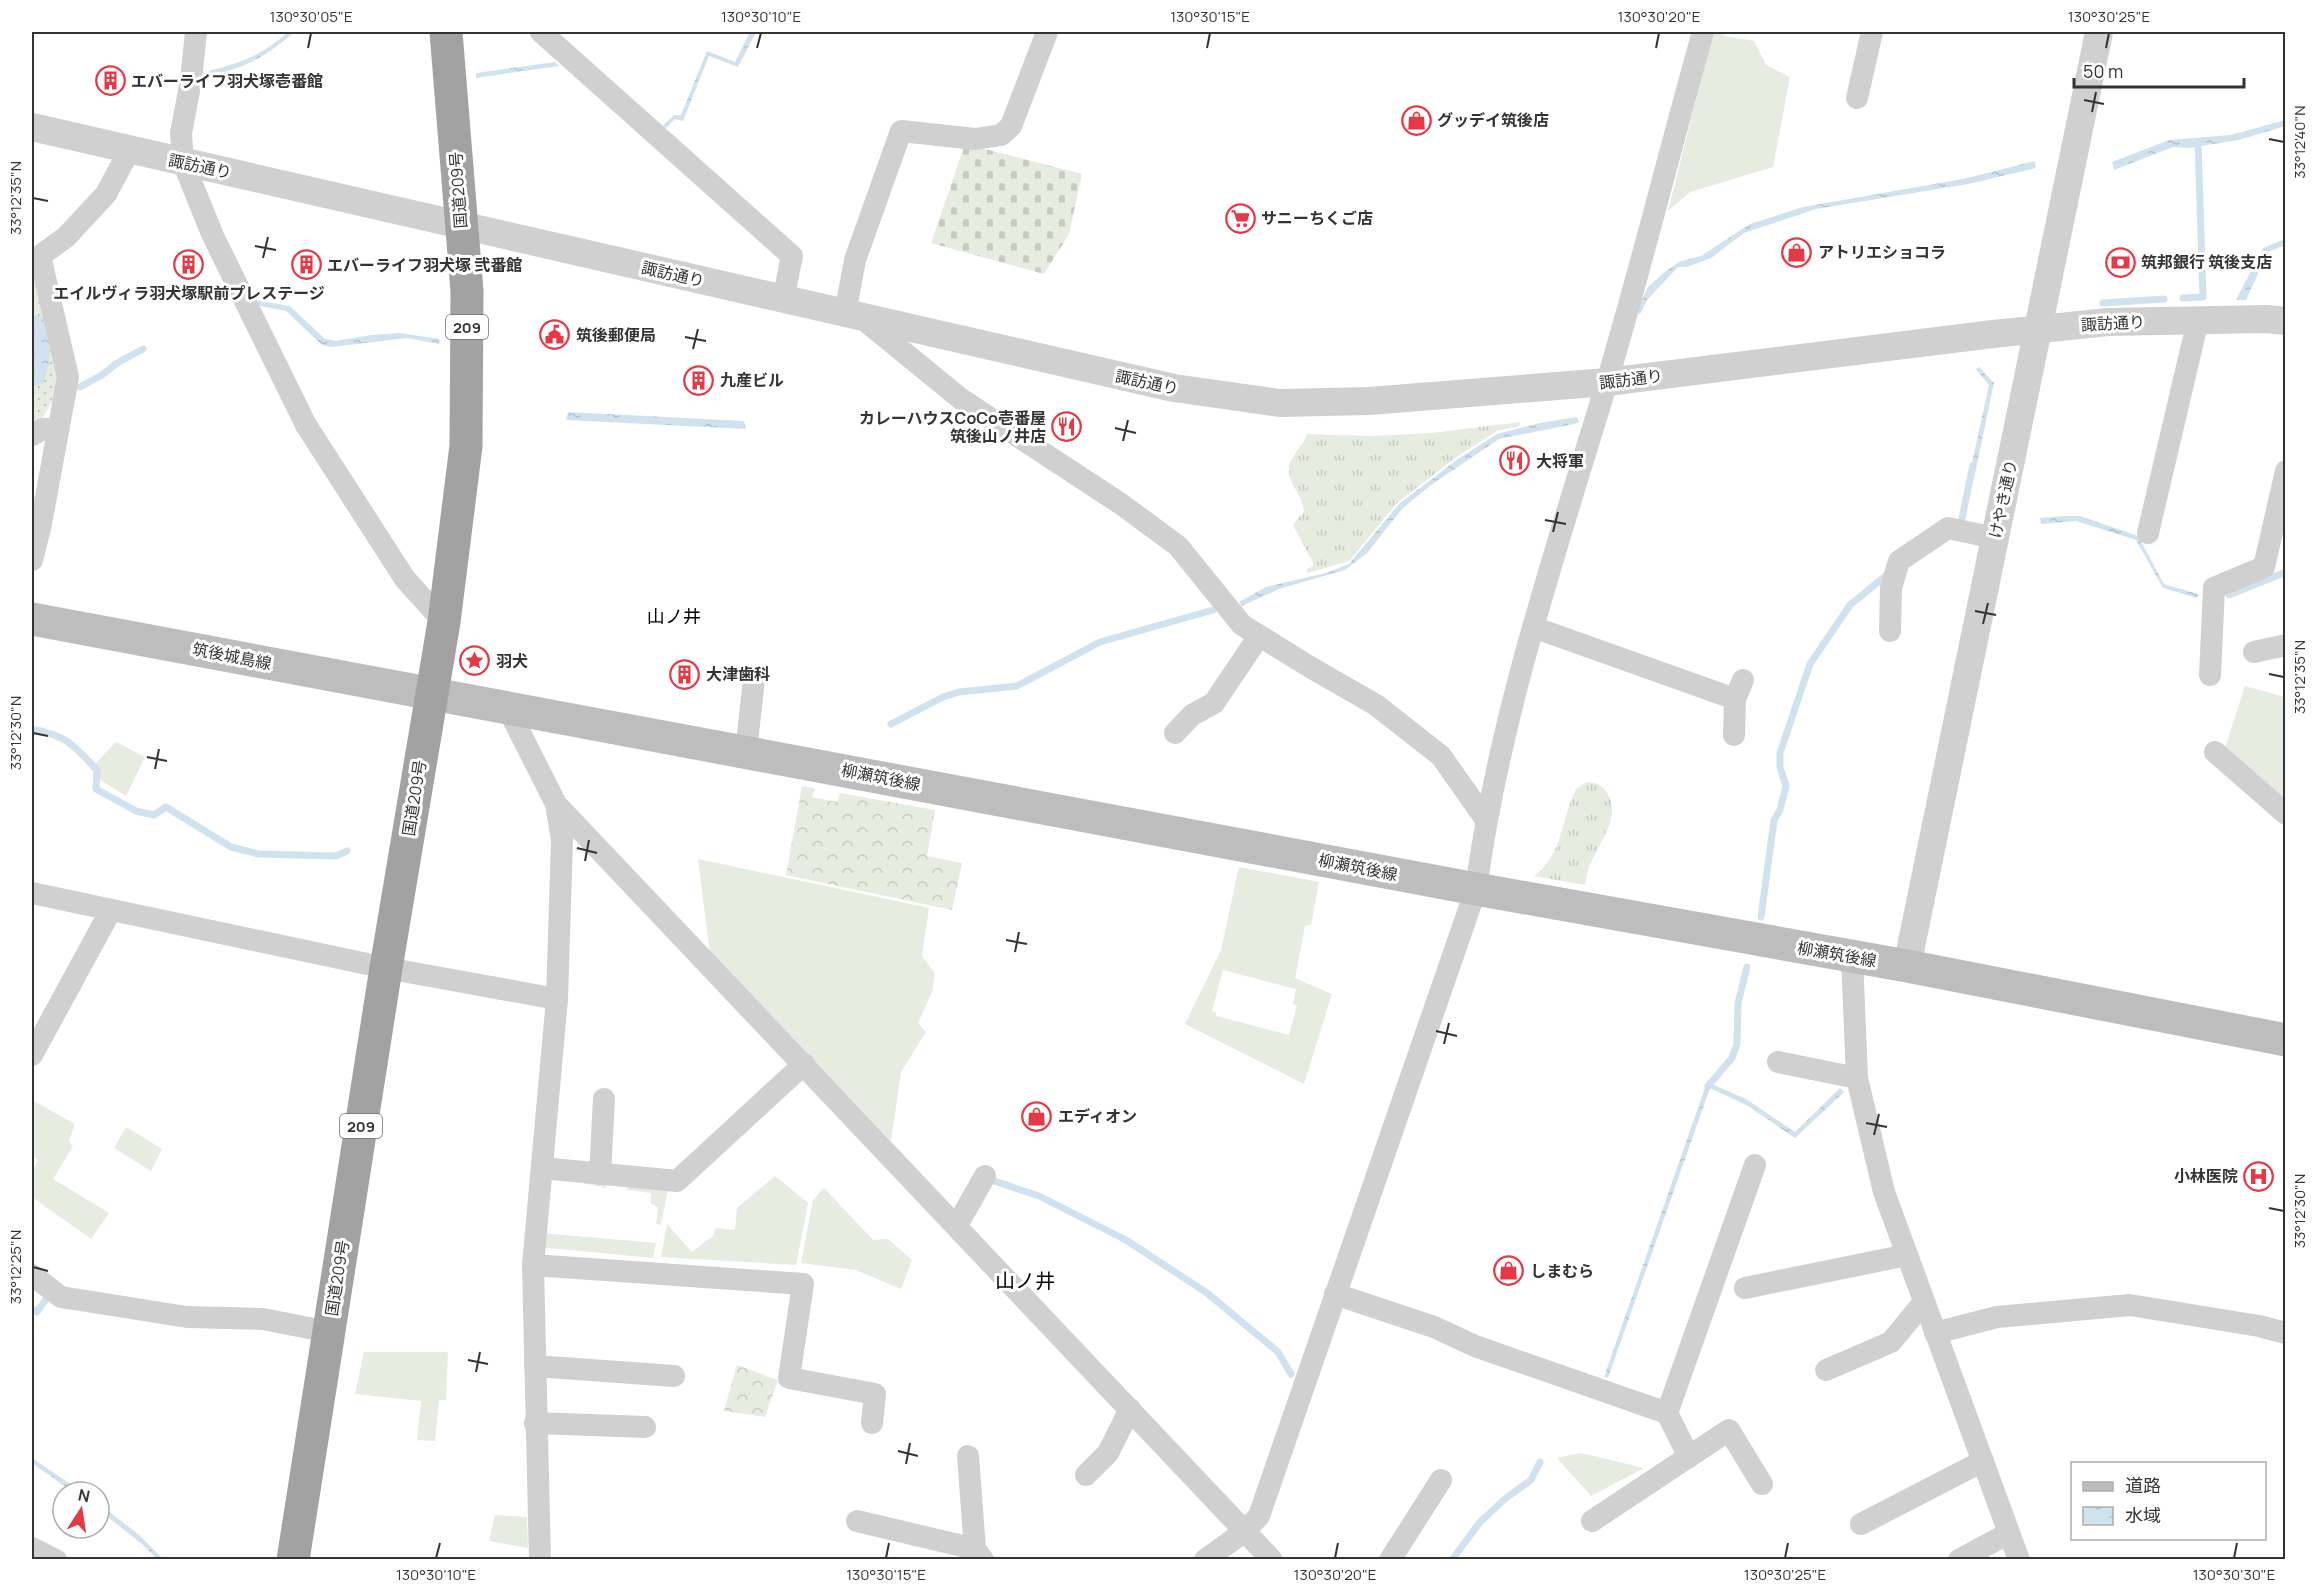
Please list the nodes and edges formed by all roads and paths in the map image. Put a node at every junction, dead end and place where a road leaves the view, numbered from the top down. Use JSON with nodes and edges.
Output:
{"nodes":[{"id":1,"x":196,"y":32,"type":"edge"},
{"id":2,"x":446,"y":32,"type":"edge"},
{"id":3,"x":541,"y":32,"type":"edge"},
{"id":4,"x":1047,"y":32,"type":"edge"},
{"id":5,"x":1703,"y":32,"type":"edge"},
{"id":6,"x":1872,"y":32,"type":"edge"},
{"id":7,"x":2099,"y":32,"type":"edge"},
{"id":8,"x":1857,"y":98,"type":"dead end"},
{"id":9,"x":32,"y":127,"type":"edge"},
{"id":10,"x":129,"y":151,"type":"junction"},
{"id":11,"x":183,"y":162,"type":"junction"},
{"id":12,"x":461,"y":225,"type":"junction"},
{"id":13,"x":783,"y":300,"type":"junction"},
{"id":14,"x":854,"y":317,"type":"junction"},
{"id":15,"x":2198,"y":320,"type":"junction"},
{"id":16,"x":2286,"y":321,"type":"edge"},
{"id":17,"x":2038,"y":329,"type":"junction"},
{"id":18,"x":1607,"y":382,"type":"junction"},
{"id":19,"x":57,"y":429,"type":"junction"},
{"id":20,"x":32,"y":435,"type":"edge"},
{"id":21,"x":2286,"y":471,"type":"edge"},
{"id":22,"x":2148,"y":533,"type":"dead end"},
{"id":23,"x":1995,"y":538,"type":"junction"},
{"id":24,"x":32,"y":560,"type":"edge"},
{"id":25,"x":32,"y":619,"type":"edge"},
{"id":26,"x":444,"y":622,"type":"junction"},
{"id":27,"x":1533,"y":627,"type":"junction"},
{"id":28,"x":1890,"y":631,"type":"dead end"},
{"id":29,"x":1259,"y":636,"type":"junction"},
{"id":30,"x":2286,"y":645,"type":"edge"},
{"id":31,"x":2254,"y":652,"type":"dead end"},
{"id":32,"x":2210,"y":675,"type":"dead end"},
{"id":33,"x":754,"y":680,"type":"dead end"},
{"id":34,"x":432,"y":693,"type":"junction"},
{"id":35,"x":507,"y":707,"type":"junction"},
{"id":36,"x":1175,"y":733,"type":"dead end"},
{"id":37,"x":1734,"y":735,"type":"dead end"},
{"id":38,"x":746,"y":752,"type":"junction"},
{"id":39,"x":2216,"y":752,"type":"dead end"},
{"id":40,"x":556,"y":804,"type":"junction"},
{"id":41,"x":2286,"y":814,"type":"edge"},
{"id":42,"x":1486,"y":820,"type":"junction"},
{"id":43,"x":1476,"y":889,"type":"junction"},
{"id":44,"x":32,"y":893,"type":"edge"},
{"id":45,"x":111,"y":910,"type":"junction"},
{"id":46,"x":1851,"y":957,"type":"junction"},
{"id":47,"x":1907,"y":966,"type":"junction"},
{"id":48,"x":386,"y":968,"type":"junction"},
{"id":49,"x":556,"y":999,"type":"junction"},
{"id":50,"x":2284,"y":1037,"type":"edge"},
{"id":51,"x":32,"y":1055,"type":"edge"},
{"id":52,"x":1778,"y":1062,"type":"dead end"},
{"id":53,"x":804,"y":1064,"type":"junction"},
{"id":54,"x":1857,"y":1078,"type":"junction"},
{"id":55,"x":604,"y":1099,"type":"dead end"},
{"id":56,"x":1755,"y":1165,"type":"dead end"},
{"id":57,"x":542,"y":1168,"type":"junction"},
{"id":58,"x":600,"y":1174,"type":"junction"},
{"id":59,"x":986,"y":1176,"type":"dead end"},
{"id":60,"x":957,"y":1225,"type":"junction"},
{"id":61,"x":1907,"y":1255,"type":"junction"},
{"id":62,"x":533,"y":1265,"type":"junction"},
{"id":63,"x":32,"y":1275,"type":"edge"},
{"id":64,"x":1745,"y":1288,"type":"dead end"},
{"id":65,"x":1335,"y":1294,"type":"junction"},
{"id":66,"x":1924,"y":1302,"type":"junction"},
{"id":67,"x":328,"y":1332,"type":"junction"},
{"id":68,"x":1935,"y":1333,"type":"junction"},
{"id":69,"x":2286,"y":1333,"type":"edge"},
{"id":70,"x":535,"y":1366,"type":"junction"},
{"id":71,"x":1826,"y":1370,"type":"dead end"},
{"id":72,"x":675,"y":1376,"type":"dead end"},
{"id":73,"x":1130,"y":1409,"type":"junction"},
{"id":74,"x":1667,"y":1413,"type":"junction"},
{"id":75,"x":535,"y":1423,"type":"junction"},
{"id":76,"x":872,"y":1423,"type":"dead end"},
{"id":77,"x":645,"y":1427,"type":"dead end"},
{"id":78,"x":968,"y":1456,"type":"dead end"},
{"id":79,"x":1689,"y":1457,"type":"junction"},
{"id":80,"x":1983,"y":1461,"type":"junction"},
{"id":81,"x":1086,"y":1475,"type":"dead end"},
{"id":82,"x":1441,"y":1480,"type":"dead end"},
{"id":83,"x":1762,"y":1484,"type":"dead end"},
{"id":84,"x":857,"y":1521,"type":"dead end"},
{"id":85,"x":1592,"y":1521,"type":"dead end"},
{"id":86,"x":1861,"y":1524,"type":"dead end"},
{"id":87,"x":1245,"y":1531,"type":"junction"},
{"id":88,"x":2009,"y":1533,"type":"junction"},
{"id":89,"x":32,"y":1548,"type":"edge"},
{"id":90,"x":979,"y":1554,"type":"edge"},
{"id":91,"x":56,"y":1560,"type":"edge"},
{"id":92,"x":293,"y":1560,"type":"edge"},
{"id":93,"x":540,"y":1560,"type":"edge"},
{"id":94,"x":1205,"y":1560,"type":"edge"},
{"id":95,"x":1272,"y":1560,"type":"edge"},
{"id":96,"x":1390,"y":1560,"type":"edge"},
{"id":97,"x":1959,"y":1560,"type":"edge"},
{"id":98,"x":2019,"y":1560,"type":"edge"}],
"edges":[{"from":1,"to":11,"type":"street"},
{"from":2,"to":12,"type":"highway","name":"国道209号","number":"209"},
{"from":3,"to":13,"type":"street"},
{"from":4,"to":14,"type":"street"},
{"from":5,"to":18,"type":"street"},
{"from":6,"to":8,"type":"street"},
{"from":7,"to":17,"type":"street","name":"けやき通り"},
{"from":9,"to":10,"type":"street","name":"諏訪通り"},
{"from":10,"to":11,"type":"street","name":"諏訪通り"},
{"from":10,"to":19,"type":"street"},
{"from":11,"to":12,"type":"street","name":"諏訪通り"},
{"from":11,"to":26,"type":"street"},
{"from":12,"to":13,"type":"street","name":"諏訪通り"},
{"from":12,"to":26,"type":"highway","name":"国道209号","number":"209"},
{"from":13,"to":14,"type":"street","name":"諏訪通り"},
{"from":14,"to":18,"type":"street","name":"諏訪通り"},
{"from":14,"to":29,"type":"street"},
{"from":15,"to":16,"type":"street","name":"諏訪通り"},
{"from":15,"to":17,"type":"street","name":"諏訪通り"},
{"from":15,"to":22,"type":"street"},
{"from":17,"to":18,"type":"street","name":"諏訪通り"},
{"from":17,"to":23,"type":"street","name":"けやき通り"},
{"from":18,"to":27,"type":"street"},
{"from":19,"to":20,"type":"street"},
{"from":19,"to":24,"type":"street"},
{"from":21,"to":32,"type":"street"},
{"from":23,"to":28,"type":"street"},
{"from":23,"to":47,"type":"street","name":"けやき通り"},
{"from":25,"to":34,"type":"main road","name":"筑後城島線"},
{"from":26,"to":34,"type":"highway","name":"国道209号","number":"209"},
{"from":27,"to":37,"type":"street"},
{"from":27,"to":42,"type":"street"},
{"from":29,"to":36,"type":"street"},
{"from":29,"to":42,"type":"street"},
{"from":30,"to":31,"type":"street"},
{"from":33,"to":38,"type":"street"},
{"from":34,"to":35,"type":"main road","name":"柳瀬筑後線"},
{"from":34,"to":48,"type":"highway","name":"国道209号","number":"209"},
{"from":35,"to":38,"type":"main road","name":"柳瀬筑後線"},
{"from":35,"to":40,"type":"street"},
{"from":38,"to":43,"type":"main road","name":"柳瀬筑後線"},
{"from":39,"to":41,"type":"street"},
{"from":40,"to":49,"type":"street"},
{"from":40,"to":53,"type":"street"},
{"from":42,"to":43,"type":"street"},
{"from":43,"to":46,"type":"main road","name":"柳瀬筑後線"},
{"from":43,"to":65,"type":"street"},
{"from":44,"to":45,"type":"street"},
{"from":45,"to":48,"type":"street"},
{"from":45,"to":51,"type":"street"},
{"from":46,"to":47,"type":"main road","name":"柳瀬筑後線"},
{"from":46,"to":54,"type":"street"},
{"from":47,"to":50,"type":"main road","name":"柳瀬筑後線"},
{"from":48,"to":49,"type":"street"},
{"from":48,"to":67,"type":"highway","name":"国道209号","number":"209"},
{"from":49,"to":57,"type":"street"},
{"from":52,"to":54,"type":"street"},
{"from":53,"to":58,"type":"street"},
{"from":53,"to":60,"type":"street"},
{"from":54,"to":61,"type":"street"},
{"from":55,"to":58,"type":"street"},
{"from":56,"to":74,"type":"street"},
{"from":57,"to":58,"type":"street"},
{"from":57,"to":62,"type":"street"},
{"from":59,"to":60,"type":"street"},
{"from":60,"to":73,"type":"street"},
{"from":61,"to":64,"type":"street"},
{"from":61,"to":66,"type":"street"},
{"from":62,"to":70,"type":"street"},
{"from":62,"to":76,"type":"street"},
{"from":63,"to":67,"type":"street"},
{"from":65,"to":74,"type":"street"},
{"from":65,"to":87,"type":"street"},
{"from":66,"to":68,"type":"street"},
{"from":66,"to":71,"type":"street"},
{"from":67,"to":92,"type":"highway","name":"国道209号","number":"209"},
{"from":68,"to":69,"type":"street"},
{"from":68,"to":80,"type":"street"},
{"from":70,"to":72,"type":"street"},
{"from":70,"to":75,"type":"street"},
{"from":73,"to":81,"type":"street"},
{"from":73,"to":87,"type":"street"},
{"from":74,"to":79,"type":"street"},
{"from":75,"to":77,"type":"street"},
{"from":75,"to":93,"type":"street"},
{"from":78,"to":90,"type":"street"},
{"from":79,"to":83,"type":"street"},
{"from":79,"to":85,"type":"street"},
{"from":80,"to":86,"type":"street"},
{"from":80,"to":88,"type":"street"},
{"from":82,"to":96,"type":"street"},
{"from":84,"to":90,"type":"street"},
{"from":87,"to":94,"type":"street"},
{"from":87,"to":95,"type":"street"},
{"from":88,"to":97,"type":"street"},
{"from":88,"to":98,"type":"street"},
{"from":89,"to":91,"type":"street"}]}
